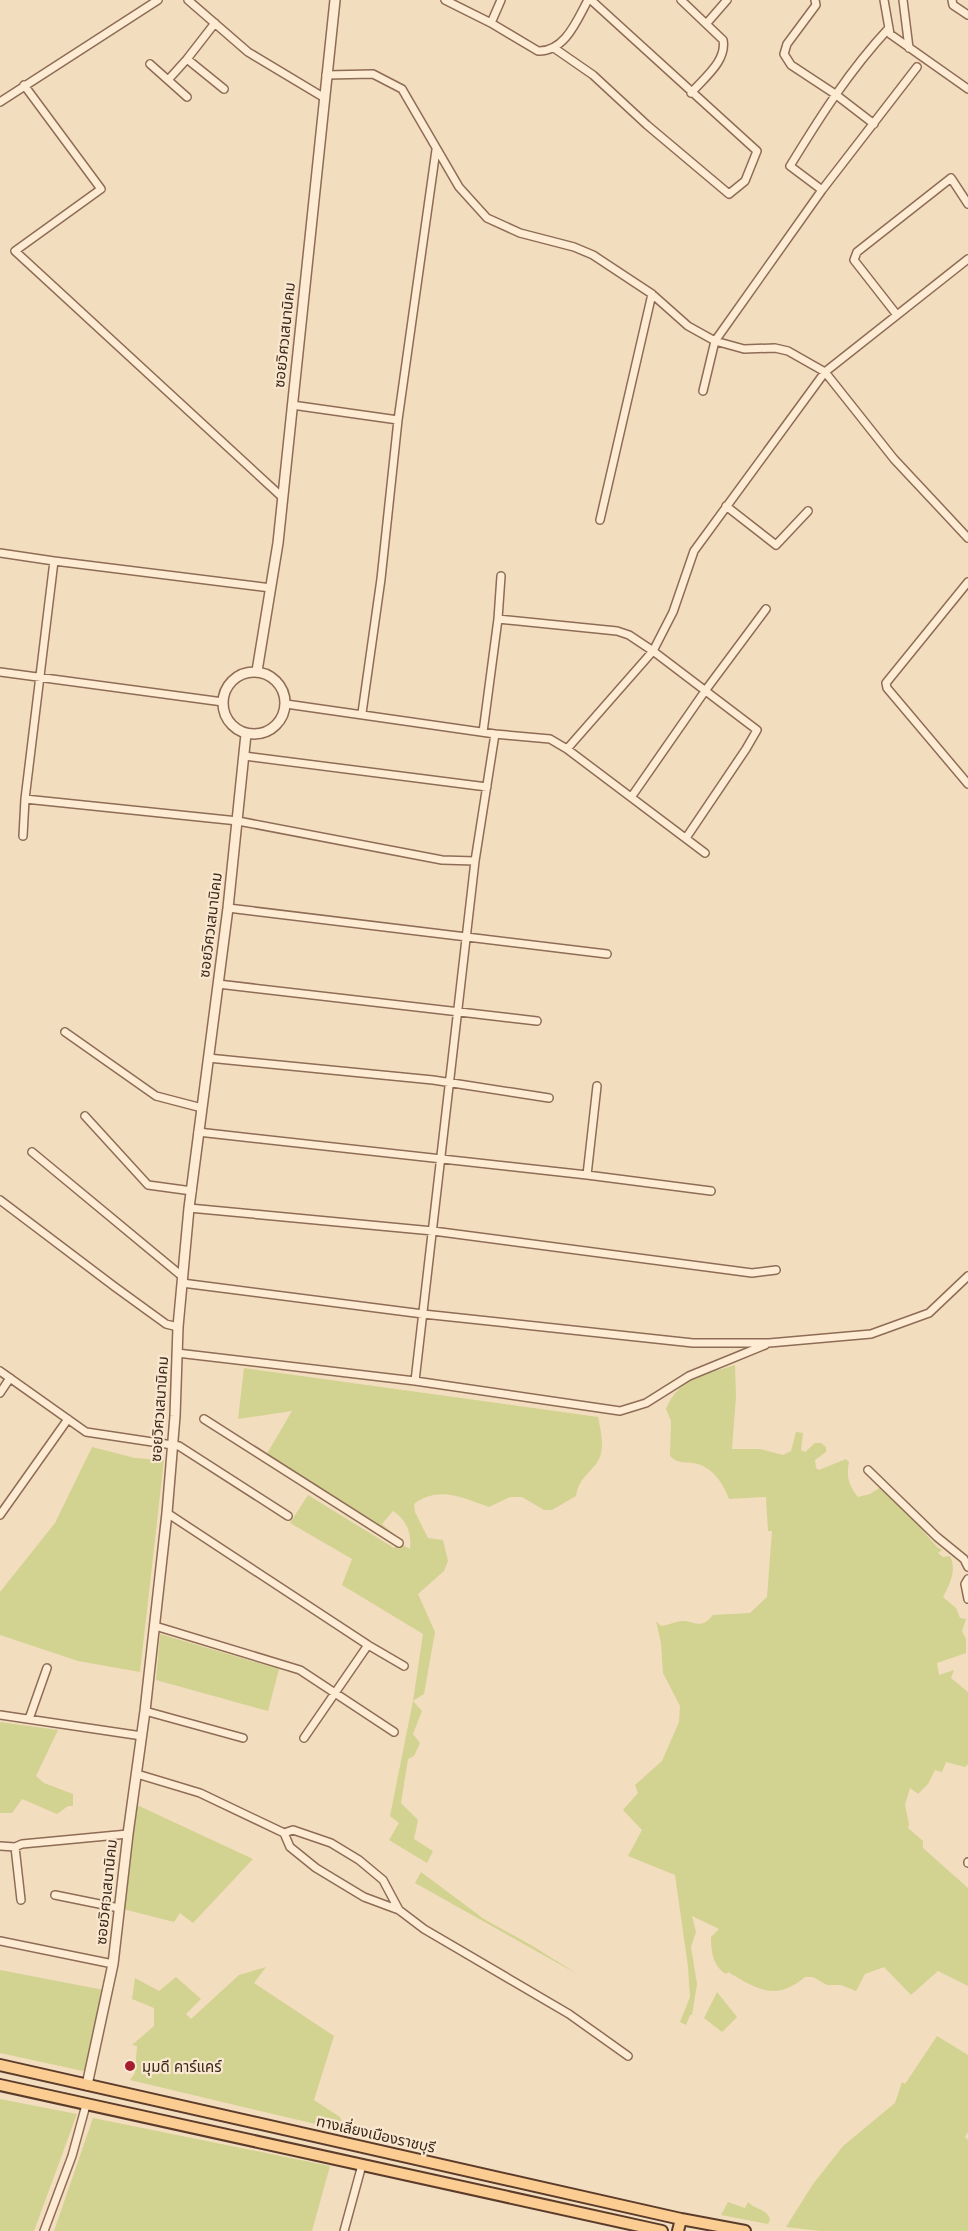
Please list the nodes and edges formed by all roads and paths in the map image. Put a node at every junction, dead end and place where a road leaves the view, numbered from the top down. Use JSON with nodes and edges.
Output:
{"nodes":[{"id":1,"x":158,"y":0,"type":"edge"},
{"id":2,"x":189,"y":0,"type":"edge"},
{"id":3,"x":335,"y":0,"type":"edge"},
{"id":4,"x":445,"y":0,"type":"edge"},
{"id":5,"x":501,"y":0,"type":"edge"},
{"id":6,"x":590,"y":0,"type":"edge"},
{"id":7,"x":681,"y":0,"type":"edge"},
{"id":8,"x":727,"y":0,"type":"edge"},
{"id":9,"x":816,"y":0,"type":"edge"},
{"id":10,"x":884,"y":0,"type":"edge"},
{"id":11,"x":903,"y":0,"type":"edge"},
{"id":12,"x":952,"y":0,"type":"edge"},
{"id":13,"x":968,"y":15,"type":"edge"},
{"id":14,"x":215,"y":23,"type":"junction"},
{"id":15,"x":491,"y":23,"type":"junction"},
{"id":16,"x":707,"y":23,"type":"junction"},
{"id":17,"x":889,"y":28,"type":"junction"},
{"id":18,"x":554,"y":48,"type":"junction"},
{"id":19,"x":909,"y":48,"type":"junction"},
{"id":20,"x":187,"y":59,"type":"junction"},
{"id":21,"x":150,"y":64,"type":"dead end"},
{"id":22,"x":917,"y":67,"type":"dead end"},
{"id":23,"x":326,"y":75,"type":"junction"},
{"id":24,"x":168,"y":80,"type":"junction"},
{"id":25,"x":24,"y":85,"type":"junction"},
{"id":26,"x":224,"y":89,"type":"dead end"},
{"id":27,"x":968,"y":89,"type":"edge"},
{"id":28,"x":691,"y":93,"type":"junction"},
{"id":29,"x":835,"y":94,"type":"junction"},
{"id":30,"x":187,"y":97,"type":"dead end"},
{"id":31,"x":323,"y":97,"type":"junction"},
{"id":32,"x":0,"y":102,"type":"edge"},
{"id":33,"x":874,"y":124,"type":"junction"},
{"id":34,"x":436,"y":150,"type":"junction"},
{"id":35,"x":822,"y":190,"type":"junction"},
{"id":36,"x":968,"y":204,"type":"edge"},
{"id":37,"x":968,"y":259,"type":"edge"},
{"id":38,"x":651,"y":294,"type":"junction"},
{"id":39,"x":897,"y":315,"type":"junction"},
{"id":40,"x":715,"y":341,"type":"junction"},
{"id":41,"x":825,"y":372,"type":"junction"},
{"id":42,"x":703,"y":391,"type":"dead end"},
{"id":43,"x":292,"y":405,"type":"junction"},
{"id":44,"x":398,"y":420,"type":"junction"},
{"id":45,"x":282,"y":497,"type":"junction"},
{"id":46,"x":726,"y":506,"type":"junction"},
{"id":47,"x":808,"y":511,"type":"dead end"},
{"id":48,"x":600,"y":520,"type":"dead end"},
{"id":49,"x":968,"y":538,"type":"edge"},
{"id":50,"x":0,"y":553,"type":"edge"},
{"id":51,"x":54,"y":561,"type":"junction"},
{"id":52,"x":501,"y":576,"type":"dead end"},
{"id":53,"x":968,"y":582,"type":"edge"},
{"id":54,"x":271,"y":588,"type":"junction"},
{"id":55,"x":766,"y":609,"type":"dead end"},
{"id":56,"x":498,"y":619,"type":"junction"},
{"id":57,"x":653,"y":651,"type":"junction"},
{"id":58,"x":257,"y":671,"type":"junction"},
{"id":59,"x":0,"y":672,"type":"edge"},
{"id":60,"x":40,"y":677,"type":"junction"},
{"id":61,"x":705,"y":691,"type":"junction"},
{"id":62,"x":223,"y":702,"type":"junction"},
{"id":63,"x":286,"y":704,"type":"junction"},
{"id":64,"x":362,"y":713,"type":"junction"},
{"id":65,"x":483,"y":732,"type":"junction"},
{"id":66,"x":246,"y":734,"type":"junction"},
{"id":67,"x":495,"y":734,"type":"junction"},
{"id":68,"x":567,"y":749,"type":"junction"},
{"id":69,"x":244,"y":756,"type":"junction"},
{"id":70,"x":968,"y":784,"type":"edge"},
{"id":71,"x":487,"y":787,"type":"junction"},
{"id":72,"x":632,"y":796,"type":"junction"},
{"id":73,"x":25,"y":799,"type":"junction"},
{"id":74,"x":238,"y":821,"type":"junction"},
{"id":75,"x":23,"y":836,"type":"dead end"},
{"id":76,"x":687,"y":838,"type":"junction"},
{"id":77,"x":705,"y":853,"type":"dead end"},
{"id":78,"x":475,"y":861,"type":"junction"},
{"id":79,"x":228,"y":908,"type":"junction"},
{"id":80,"x":466,"y":937,"type":"junction"},
{"id":81,"x":607,"y":954,"type":"dead end"},
{"id":82,"x":218,"y":984,"type":"junction"},
{"id":83,"x":458,"y":1011,"type":"junction"},
{"id":84,"x":537,"y":1021,"type":"dead end"},
{"id":85,"x":65,"y":1032,"type":"dead end"},
{"id":86,"x":208,"y":1058,"type":"junction"},
{"id":87,"x":450,"y":1083,"type":"junction"},
{"id":88,"x":597,"y":1086,"type":"dead end"},
{"id":89,"x":549,"y":1098,"type":"dead end"},
{"id":90,"x":202,"y":1108,"type":"junction"},
{"id":91,"x":85,"y":1116,"type":"dead end"},
{"id":92,"x":198,"y":1132,"type":"junction"},
{"id":93,"x":32,"y":1152,"type":"dead end"},
{"id":94,"x":441,"y":1158,"type":"junction"},
{"id":95,"x":587,"y":1175,"type":"junction"},
{"id":96,"x":192,"y":1191,"type":"junction"},
{"id":97,"x":711,"y":1191,"type":"dead end"},
{"id":98,"x":0,"y":1200,"type":"edge"},
{"id":99,"x":189,"y":1208,"type":"junction"},
{"id":100,"x":433,"y":1231,"type":"junction"},
{"id":101,"x":776,"y":1270,"type":"dead end"},
{"id":102,"x":968,"y":1276,"type":"edge"},
{"id":103,"x":182,"y":1280,"type":"junction"},
{"id":104,"x":423,"y":1314,"type":"junction"},
{"id":105,"x":178,"y":1327,"type":"junction"},
{"id":106,"x":769,"y":1343,"type":"junction"},
{"id":107,"x":177,"y":1353,"type":"junction"},
{"id":108,"x":0,"y":1371,"type":"edge"},
{"id":109,"x":10,"y":1378,"type":"junction"},
{"id":110,"x":415,"y":1381,"type":"junction"},
{"id":111,"x":0,"y":1393,"type":"edge"},
{"id":112,"x":68,"y":1419,"type":"junction"},
{"id":113,"x":204,"y":1419,"type":"dead end"},
{"id":114,"x":172,"y":1446,"type":"junction"},
{"id":115,"x":868,"y":1470,"type":"dead end"},
{"id":116,"x":0,"y":1499,"type":"edge"},
{"id":117,"x":8,"y":1504,"type":"junction"},
{"id":118,"x":167,"y":1513,"type":"junction"},
{"id":119,"x":0,"y":1515,"type":"edge"},
{"id":120,"x":288,"y":1516,"type":"dead end"},
{"id":121,"x":399,"y":1543,"type":"dead end"},
{"id":122,"x":968,"y":1567,"type":"edge"},
{"id":123,"x":968,"y":1579,"type":"edge"},
{"id":124,"x":968,"y":1599,"type":"edge"},
{"id":125,"x":155,"y":1626,"type":"junction"},
{"id":126,"x":368,"y":1645,"type":"junction"},
{"id":127,"x":404,"y":1666,"type":"dead end"},
{"id":128,"x":47,"y":1668,"type":"dead end"},
{"id":129,"x":335,"y":1692,"type":"junction"},
{"id":130,"x":145,"y":1711,"type":"junction"},
{"id":131,"x":0,"y":1715,"type":"edge"},
{"id":132,"x":29,"y":1719,"type":"junction"},
{"id":133,"x":394,"y":1732,"type":"dead end"},
{"id":134,"x":142,"y":1736,"type":"junction"},
{"id":135,"x":243,"y":1738,"type":"dead end"},
{"id":136,"x":304,"y":1738,"type":"dead end"},
{"id":137,"x":137,"y":1774,"type":"junction"},
{"id":138,"x":284,"y":1833,"type":"junction"},
{"id":139,"x":128,"y":1834,"type":"junction"},
{"id":140,"x":0,"y":1846,"type":"edge"},
{"id":141,"x":15,"y":1847,"type":"junction"},
{"id":142,"x":55,"y":1895,"type":"dead end"},
{"id":143,"x":21,"y":1900,"type":"dead end"},
{"id":144,"x":119,"y":1908,"type":"junction"},
{"id":145,"x":399,"y":1910,"type":"junction"},
{"id":146,"x":0,"y":1941,"type":"edge"},
{"id":147,"x":113,"y":1964,"type":"junction"},
{"id":148,"x":628,"y":2056,"type":"dead end"},
{"id":149,"x":0,"y":2065,"type":"edge"},
{"id":150,"x":0,"y":2085,"type":"edge"},
{"id":151,"x":87,"y":2085,"type":"junction"},
{"id":152,"x":86,"y":2105,"type":"junction"},
{"id":153,"x":362,"y":2165,"type":"junction"},
{"id":154,"x":681,"y":2219,"type":"junction"},
{"id":155,"x":44,"y":2231,"type":"edge"},
{"id":156,"x":344,"y":2231,"type":"edge"},
{"id":157,"x":662,"y":2231,"type":"edge"},
{"id":158,"x":678,"y":2231,"type":"edge"},
{"id":159,"x":745,"y":2231,"type":"edge"}],
"edges":[{"from":1,"to":25,"type":"street"},
{"from":2,"to":14,"type":"street"},
{"from":3,"to":23,"type":"street","name":"ซอยวิศวเสนานิคม"},
{"from":4,"to":15,"type":"street"},
{"from":5,"to":15,"type":"street"},
{"from":6,"to":18,"type":"street"},
{"from":6,"to":28,"type":"street"},
{"from":7,"to":16,"type":"street"},
{"from":8,"to":16,"type":"street"},
{"from":9,"to":29,"type":"street"},
{"from":10,"to":17,"type":"street"},
{"from":11,"to":19,"type":"street"},
{"from":12,"to":13,"type":"street"},
{"from":14,"to":20,"type":"street"},
{"from":14,"to":31,"type":"street"},
{"from":15,"to":18,"type":"street"},
{"from":16,"to":28,"type":"street"},
{"from":17,"to":19,"type":"street"},
{"from":17,"to":29,"type":"street"},
{"from":18,"to":28,"type":"street"},
{"from":19,"to":27,"type":"street"},
{"from":20,"to":24,"type":"street"},
{"from":20,"to":26,"type":"street"},
{"from":21,"to":24,"type":"street"},
{"from":22,"to":33,"type":"street"},
{"from":23,"to":31,"type":"street","name":"ซอยวิศวเสนานิคม"},
{"from":23,"to":34,"type":"street"},
{"from":24,"to":30,"type":"street"},
{"from":25,"to":32,"type":"street"},
{"from":25,"to":45,"type":"street"},
{"from":29,"to":33,"type":"street"},
{"from":29,"to":35,"type":"street"},
{"from":31,"to":43,"type":"street","name":"ซอยวิศวเสนานิคม"},
{"from":33,"to":35,"type":"street"},
{"from":34,"to":38,"type":"street"},
{"from":34,"to":44,"type":"street"},
{"from":35,"to":40,"type":"street"},
{"from":36,"to":39,"type":"street"},
{"from":37,"to":39,"type":"street"},
{"from":38,"to":40,"type":"street"},
{"from":38,"to":48,"type":"street"},
{"from":39,"to":41,"type":"street"},
{"from":40,"to":41,"type":"street"},
{"from":40,"to":42,"type":"street"},
{"from":41,"to":46,"type":"street"},
{"from":41,"to":49,"type":"street"},
{"from":43,"to":44,"type":"street"},
{"from":43,"to":45,"type":"street","name":"ซอยวิศวเสนานิคม"},
{"from":44,"to":64,"type":"street"},
{"from":45,"to":54,"type":"street","name":"ซอยวิศวเสนานิคม"},
{"from":46,"to":47,"type":"street"},
{"from":46,"to":57,"type":"street"},
{"from":50,"to":51,"type":"street"},
{"from":51,"to":54,"type":"street"},
{"from":51,"to":60,"type":"street"},
{"from":52,"to":56,"type":"street"},
{"from":53,"to":70,"type":"street"},
{"from":54,"to":58,"type":"street","name":"ซอยวิศวเสนานิคม"},
{"from":55,"to":61,"type":"street"},
{"from":56,"to":57,"type":"street"},
{"from":56,"to":65,"type":"street"},
{"from":57,"to":61,"type":"street"},
{"from":57,"to":68,"type":"street"},
{"from":58,"to":62,"type":"street"},
{"from":58,"to":63,"type":"street"},
{"from":59,"to":60,"type":"street"},
{"from":60,"to":62,"type":"street"},
{"from":60,"to":73,"type":"street"},
{"from":61,"to":72,"type":"street"},
{"from":61,"to":76,"type":"street"},
{"from":62,"to":66,"type":"street"},
{"from":63,"to":64,"type":"street"},
{"from":63,"to":66,"type":"street"},
{"from":64,"to":65,"type":"street"},
{"from":65,"to":67,"type":"street"},
{"from":66,"to":69,"type":"street","name":"ซอยวิศวเสนานิคม"},
{"from":67,"to":68,"type":"street"},
{"from":67,"to":71,"type":"street"},
{"from":68,"to":72,"type":"street"},
{"from":69,"to":71,"type":"street"},
{"from":69,"to":74,"type":"street","name":"ซอยวิศวเสนานิคม"},
{"from":71,"to":78,"type":"street"},
{"from":72,"to":76,"type":"street"},
{"from":73,"to":74,"type":"street"},
{"from":73,"to":75,"type":"street"},
{"from":74,"to":78,"type":"street"},
{"from":74,"to":79,"type":"street","name":"ซอยวิศวเสนานิคม"},
{"from":76,"to":77,"type":"street"},
{"from":78,"to":80,"type":"street"},
{"from":79,"to":80,"type":"street"},
{"from":79,"to":82,"type":"street","name":"ซอยวิศวเสนานิคม"},
{"from":80,"to":81,"type":"street"},
{"from":80,"to":83,"type":"street"},
{"from":82,"to":83,"type":"street"},
{"from":82,"to":86,"type":"street","name":"ซอยวิศวเสนานิคม"},
{"from":83,"to":84,"type":"street"},
{"from":83,"to":87,"type":"street"},
{"from":85,"to":90,"type":"street"},
{"from":86,"to":87,"type":"street"},
{"from":86,"to":90,"type":"street","name":"ซอยวิศวเสนานิคม"},
{"from":87,"to":89,"type":"street"},
{"from":87,"to":94,"type":"street"},
{"from":88,"to":95,"type":"street"},
{"from":90,"to":92,"type":"street","name":"ซอยวิศวเสนานิคม"},
{"from":91,"to":96,"type":"street"},
{"from":92,"to":94,"type":"street"},
{"from":92,"to":96,"type":"street","name":"ซอยวิศวเสนานิคม"},
{"from":93,"to":103,"type":"street"},
{"from":94,"to":95,"type":"street"},
{"from":94,"to":100,"type":"street"},
{"from":95,"to":97,"type":"street"},
{"from":96,"to":99,"type":"street","name":"ซอยวิศวเสนานิคม"},
{"from":98,"to":105,"type":"street"},
{"from":99,"to":100,"type":"street"},
{"from":99,"to":103,"type":"street","name":"ซอยวิศวเสนานิคม"},
{"from":100,"to":101,"type":"street"},
{"from":100,"to":104,"type":"street"},
{"from":102,"to":106,"type":"street"},
{"from":103,"to":104,"type":"street"},
{"from":103,"to":105,"type":"street","name":"ซอยวิศวเสนานิคม"},
{"from":104,"to":106,"type":"street"},
{"from":104,"to":110,"type":"street"},
{"from":105,"to":107,"type":"street","name":"ซอยวิศวเสนานิคม"},
{"from":106,"to":110,"type":"street"},
{"from":107,"to":110,"type":"street"},
{"from":107,"to":114,"type":"street","name":"ซอยวิศวเสนานิคม"},
{"from":108,"to":109,"type":"street"},
{"from":109,"to":111,"type":"street"},
{"from":109,"to":112,"type":"street"},
{"from":112,"to":114,"type":"street"},
{"from":112,"to":117,"type":"street"},
{"from":113,"to":121,"type":"street"},
{"from":114,"to":118,"type":"street","name":"ซอยวิศวเสนานิคม"},
{"from":114,"to":120,"type":"street"},
{"from":115,"to":122,"type":"street"},
{"from":116,"to":117,"type":"street"},
{"from":117,"to":119,"type":"street"},
{"from":118,"to":125,"type":"street","name":"ซอยวิศวเสนานิคม"},
{"from":118,"to":126,"type":"street"},
{"from":123,"to":124,"type":"street"},
{"from":125,"to":129,"type":"street"},
{"from":125,"to":130,"type":"street","name":"ซอยวิศวเสนานิคม"},
{"from":126,"to":127,"type":"street"},
{"from":126,"to":129,"type":"street"},
{"from":128,"to":132,"type":"street"},
{"from":129,"to":133,"type":"street"},
{"from":129,"to":136,"type":"street"},
{"from":130,"to":134,"type":"street","name":"ซอยวิศวเสนานิคม"},
{"from":130,"to":135,"type":"street"},
{"from":131,"to":132,"type":"street"},
{"from":132,"to":134,"type":"street"},
{"from":134,"to":137,"type":"street","name":"ซอยวิศวเสนานิคม"},
{"from":137,"to":138,"type":"street"},
{"from":137,"to":139,"type":"street","name":"ซอยวิศวเสนานิคม"},
{"from":138,"to":145,"type":"street"},
{"from":138,"to":145,"type":"street"},
{"from":139,"to":141,"type":"street"},
{"from":139,"to":144,"type":"street","name":"ซอยวิศวเสนานิคม"},
{"from":140,"to":141,"type":"street"},
{"from":141,"to":143,"type":"street"},
{"from":142,"to":144,"type":"street"},
{"from":144,"to":147,"type":"street","name":"ซอยวิศวเสนานิคม"},
{"from":145,"to":148,"type":"street"},
{"from":146,"to":147,"type":"street"},
{"from":147,"to":151,"type":"street","name":"ซอยวิศวเสนานิคม"},
{"from":149,"to":151,"type":"main road","name":"ทางเลี่ยงเมืองราชบุรี"},
{"from":150,"to":152,"type":"main road"},
{"from":151,"to":154,"type":"main road","name":"ทางเลี่ยงเมืองราชบุรี"},
{"from":152,"to":153,"type":"main road"},
{"from":152,"to":155,"type":"street"},
{"from":153,"to":156,"type":"street"},
{"from":153,"to":157,"type":"main road"},
{"from":154,"to":158,"type":"main road"},
{"from":154,"to":159,"type":"main road","name":"ทางเลี่ยงเมืองราชบุรี"}]}
